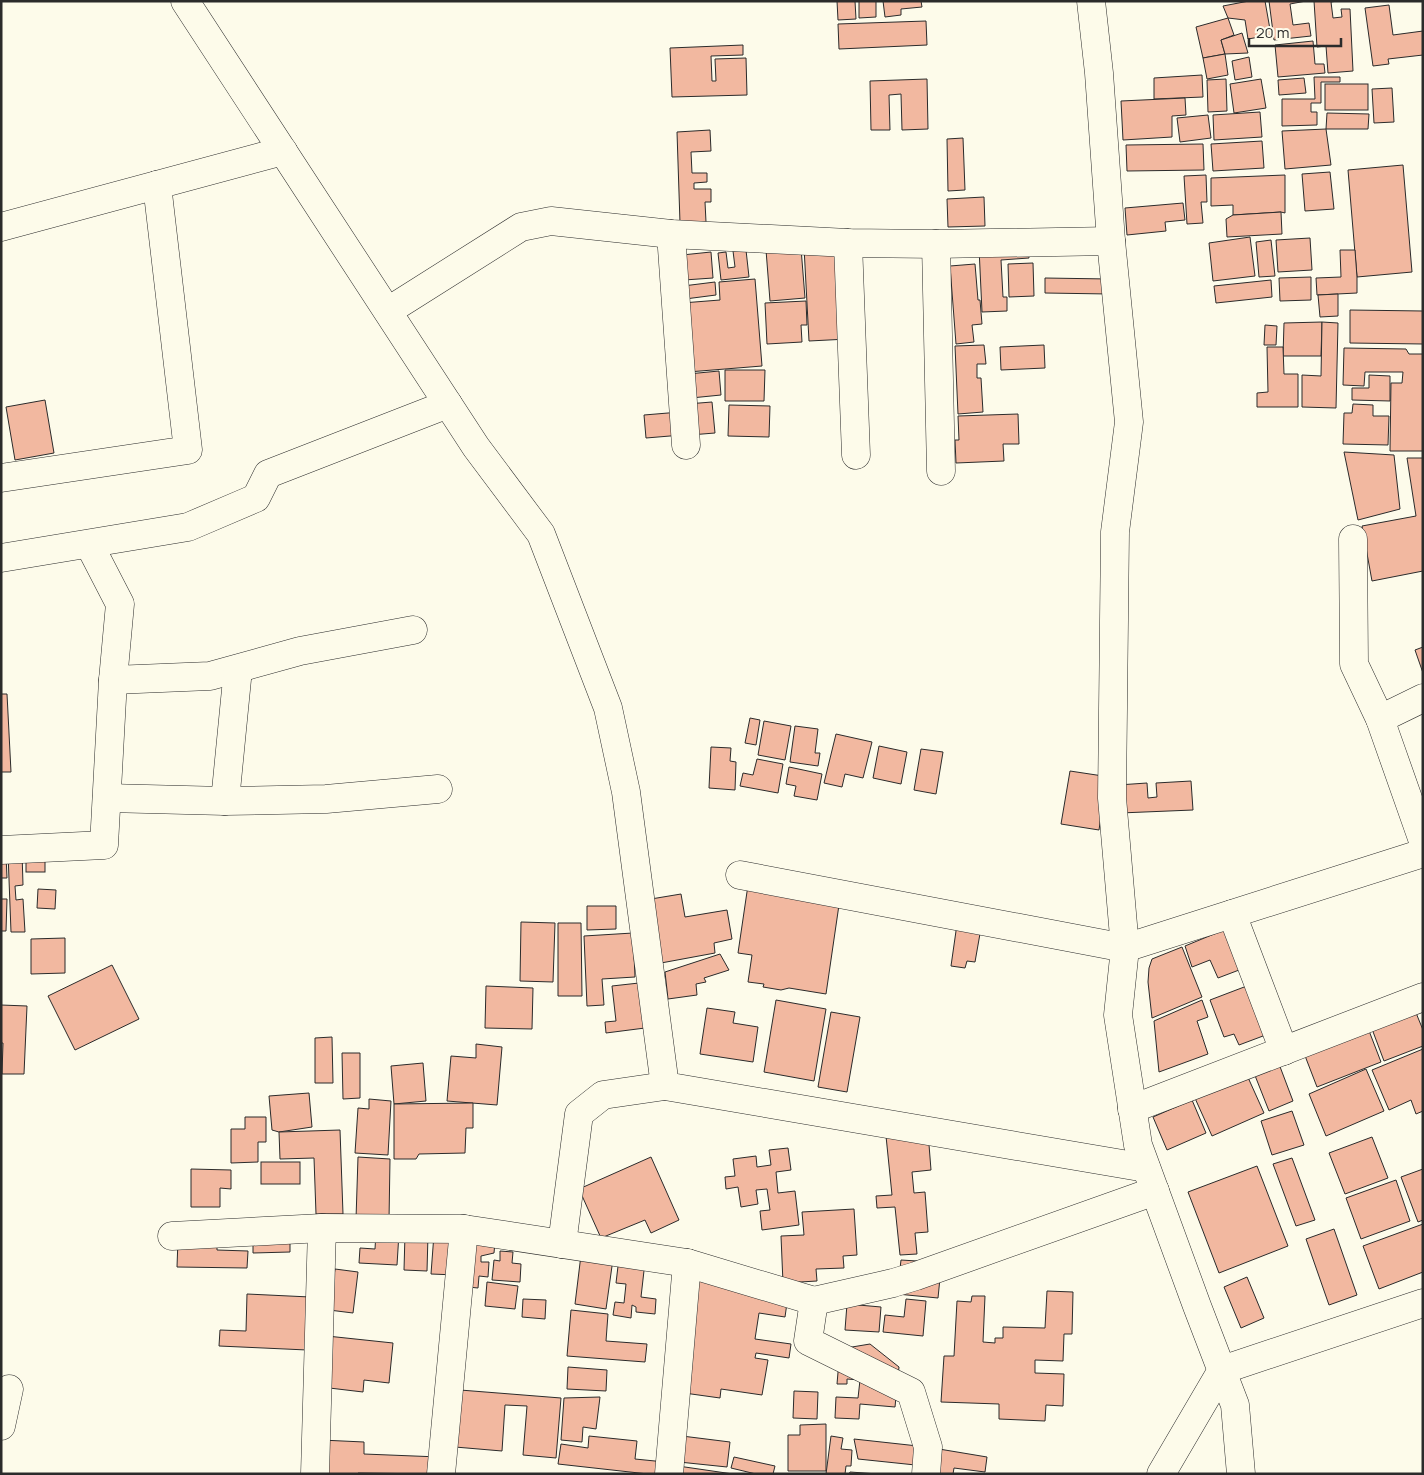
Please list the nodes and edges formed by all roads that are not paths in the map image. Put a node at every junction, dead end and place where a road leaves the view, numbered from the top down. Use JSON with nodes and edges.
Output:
{"nodes":[{"id":1,"x":185,"y":1,"type":"edge"},
{"id":2,"x":1091,"y":1,"type":"edge"},
{"id":3,"x":283,"y":151,"type":"junction"},
{"id":4,"x":157,"y":185,"type":"junction"},
{"id":5,"x":1,"y":227,"type":"edge"},
{"id":6,"x":671,"y":234,"type":"junction"},
{"id":7,"x":1111,"y":241,"type":"junction"},
{"id":8,"x":848,"y":243,"type":"junction"},
{"id":9,"x":936,"y":244,"type":"junction"},
{"id":10,"x":388,"y":311,"type":"junction"},
{"id":11,"x":448,"y":404,"type":"junction"},
{"id":12,"x":686,"y":445,"type":"dead end"},
{"id":13,"x":856,"y":456,"type":"dead end"},
{"id":14,"x":941,"y":471,"type":"dead end"},
{"id":15,"x":1,"y":478,"type":"edge"},
{"id":16,"x":1353,"y":539,"type":"dead end"},
{"id":17,"x":89,"y":544,"type":"junction"},
{"id":18,"x":1,"y":558,"type":"edge"},
{"id":19,"x":413,"y":630,"type":"dead end"},
{"id":20,"x":238,"y":668,"type":"junction"},
{"id":21,"x":113,"y":680,"type":"junction"},
{"id":22,"x":1423,"y":698,"type":"edge"},
{"id":23,"x":1380,"y":719,"type":"junction"},
{"id":24,"x":438,"y":789,"type":"dead end"},
{"id":25,"x":107,"y":798,"type":"junction"},
{"id":26,"x":225,"y":801,"type":"junction"},
{"id":27,"x":1423,"y":841,"type":"edge"},
{"id":28,"x":1,"y":850,"type":"edge"},
{"id":29,"x":1423,"y":853,"type":"edge"},
{"id":30,"x":740,"y":875,"type":"dead end"},
{"id":31,"x":1232,"y":914,"type":"junction"},
{"id":32,"x":1125,"y":948,"type":"junction"},
{"id":33,"x":1423,"y":997,"type":"edge"},
{"id":34,"x":1284,"y":1051,"type":"junction"},
{"id":35,"x":664,"y":1086,"type":"junction"},
{"id":36,"x":1132,"y":1109,"type":"junction"},
{"id":37,"x":1150,"y":1180,"type":"junction"},
{"id":38,"x":322,"y":1228,"type":"junction"},
{"id":39,"x":464,"y":1229,"type":"junction"},
{"id":40,"x":172,"y":1236,"type":"dead end"},
{"id":41,"x":562,"y":1244,"type":"junction"},
{"id":42,"x":687,"y":1263,"type":"junction"},
{"id":43,"x":814,"y":1301,"type":"junction"},
{"id":44,"x":1423,"y":1303,"type":"edge"},
{"id":45,"x":1222,"y":1370,"type":"junction"},
{"id":46,"x":9,"y":1388,"type":"dead end"},
{"id":47,"x":1,"y":1426,"type":"edge"},
{"id":48,"x":315,"y":1474,"type":"edge"},
{"id":49,"x":441,"y":1474,"type":"edge"},
{"id":50,"x":669,"y":1474,"type":"edge"},
{"id":51,"x":926,"y":1474,"type":"edge"},
{"id":52,"x":1161,"y":1474,"type":"edge"},
{"id":53,"x":1241,"y":1474,"type":"edge"}],
"edges":[{"from":1,"to":3,"type":"street"},
{"from":2,"to":7,"type":"street"},
{"from":3,"to":4,"type":"street"},
{"from":3,"to":10,"type":"street"},
{"from":4,"to":5,"type":"street"},
{"from":4,"to":15,"type":"street"},
{"from":6,"to":8,"type":"street"},
{"from":6,"to":10,"type":"street"},
{"from":6,"to":12,"type":"street"},
{"from":7,"to":9,"type":"street"},
{"from":7,"to":32,"type":"street"},
{"from":8,"to":9,"type":"street"},
{"from":8,"to":13,"type":"street"},
{"from":9,"to":14,"type":"street"},
{"from":10,"to":11,"type":"street"},
{"from":11,"to":17,"type":"street"},
{"from":11,"to":35,"type":"street"},
{"from":16,"to":23,"type":"street"},
{"from":17,"to":18,"type":"street"},
{"from":17,"to":21,"type":"street"},
{"from":19,"to":20,"type":"street"},
{"from":20,"to":21,"type":"street"},
{"from":20,"to":26,"type":"street"},
{"from":21,"to":25,"type":"street"},
{"from":22,"to":23,"type":"street"},
{"from":23,"to":27,"type":"street"},
{"from":24,"to":26,"type":"street"},
{"from":25,"to":26,"type":"street"},
{"from":25,"to":28,"type":"street"},
{"from":29,"to":31,"type":"street"},
{"from":30,"to":32,"type":"street"},
{"from":31,"to":32,"type":"street"},
{"from":31,"to":34,"type":"street"},
{"from":32,"to":36,"type":"street"},
{"from":33,"to":34,"type":"street"},
{"from":34,"to":36,"type":"street"},
{"from":35,"to":37,"type":"street"},
{"from":35,"to":41,"type":"street"},
{"from":36,"to":37,"type":"street"},
{"from":37,"to":43,"type":"street"},
{"from":37,"to":45,"type":"street"},
{"from":38,"to":39,"type":"street"},
{"from":38,"to":40,"type":"street"},
{"from":38,"to":48,"type":"street"},
{"from":39,"to":41,"type":"street"},
{"from":39,"to":49,"type":"street"},
{"from":41,"to":42,"type":"street"},
{"from":42,"to":43,"type":"street"},
{"from":42,"to":50,"type":"street"},
{"from":43,"to":51,"type":"street"},
{"from":44,"to":45,"type":"street"},
{"from":45,"to":52,"type":"street"},
{"from":45,"to":53,"type":"street"},
{"from":46,"to":47,"type":"street"}]}
